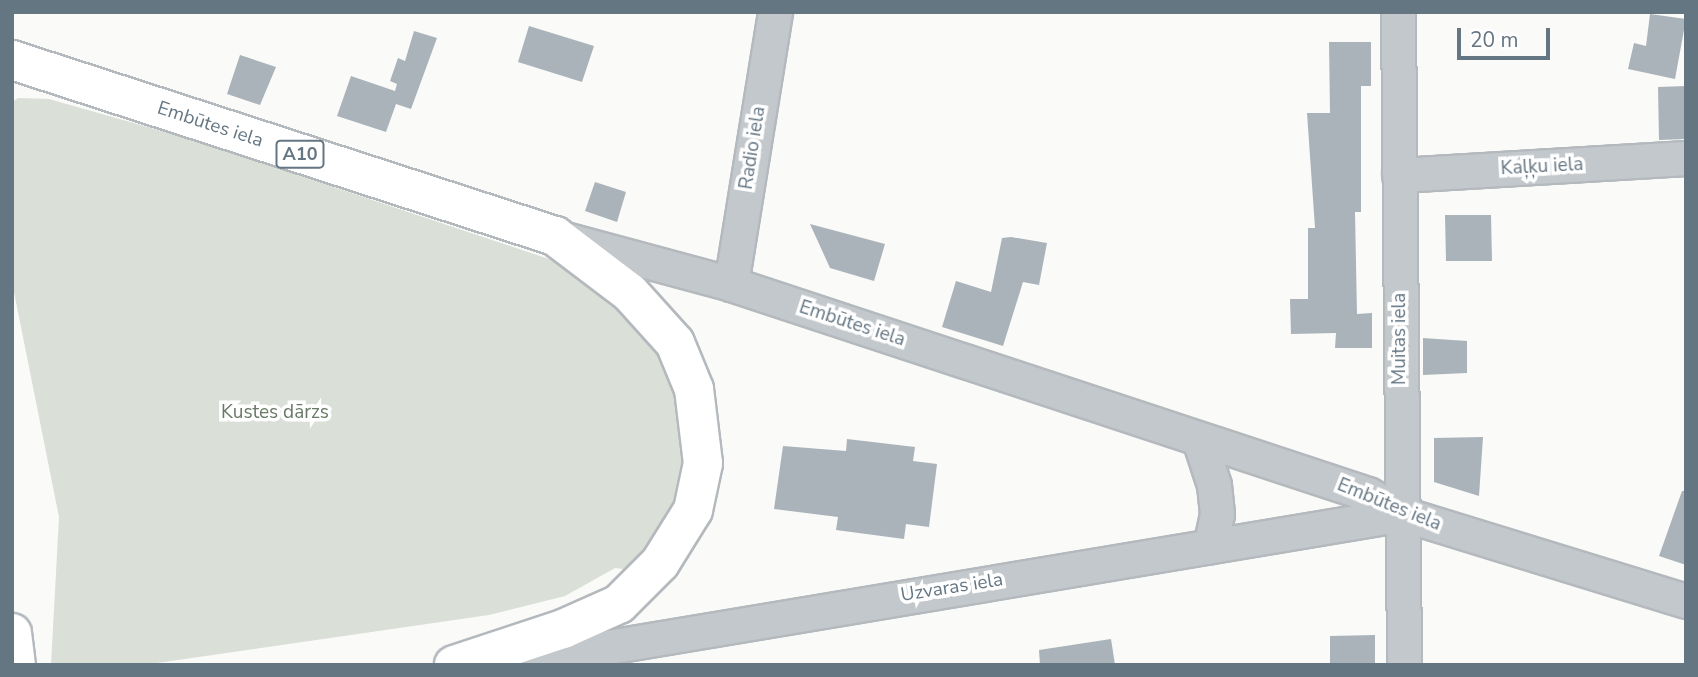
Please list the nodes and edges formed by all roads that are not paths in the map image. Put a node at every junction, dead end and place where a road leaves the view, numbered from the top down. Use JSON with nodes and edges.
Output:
{"nodes":[{"id":1,"x":775,"y":12,"type":"edge"},
{"id":2,"x":1398,"y":12,"type":"edge"},
{"id":3,"x":12,"y":60,"type":"edge"},
{"id":4,"x":1686,"y":158,"type":"edge"},
{"id":5,"x":1399,"y":175,"type":"junction"},
{"id":6,"x":555,"y":236,"type":"junction"},
{"id":7,"x":731,"y":284,"type":"junction"},
{"id":8,"x":1199,"y":439,"type":"junction"},
{"id":9,"x":1404,"y":514,"type":"junction"},
{"id":10,"x":1210,"y":546,"type":"junction"},
{"id":11,"x":1686,"y":601,"type":"edge"},
{"id":12,"x":12,"y":633,"type":"edge"},
{"id":13,"x":16,"y":665,"type":"edge"},
{"id":14,"x":454,"y":665,"type":"edge"},
{"id":15,"x":500,"y":665,"type":"edge"},
{"id":16,"x":1404,"y":665,"type":"edge"}],
"edges":[{"from":1,"to":7,"type":"street","name":"Radio iela"},
{"from":2,"to":5,"type":"street","name":"Muitas iela"},
{"from":3,"to":6,"type":"highway","name":"Embūtes iela","number":"A10"},
{"from":4,"to":5,"type":"street","name":"Kaļķu iela"},
{"from":5,"to":9,"type":"street","name":"Muitas iela"},
{"from":6,"to":7,"type":"street","name":"Embūtes iela"},
{"from":6,"to":14,"type":"highway","number":"A10"},
{"from":7,"to":8,"type":"street","name":"Embūtes iela"},
{"from":8,"to":9,"type":"street","name":"Embūtes iela"},
{"from":8,"to":10,"type":"street"},
{"from":9,"to":10,"type":"street","name":"Uzvaras iela"},
{"from":9,"to":11,"type":"street","name":"Embūtes iela"},
{"from":9,"to":16,"type":"street","name":"Muitas iela"},
{"from":10,"to":15,"type":"street","name":"Uzvaras iela"},
{"from":12,"to":13,"type":"highway"}]}
